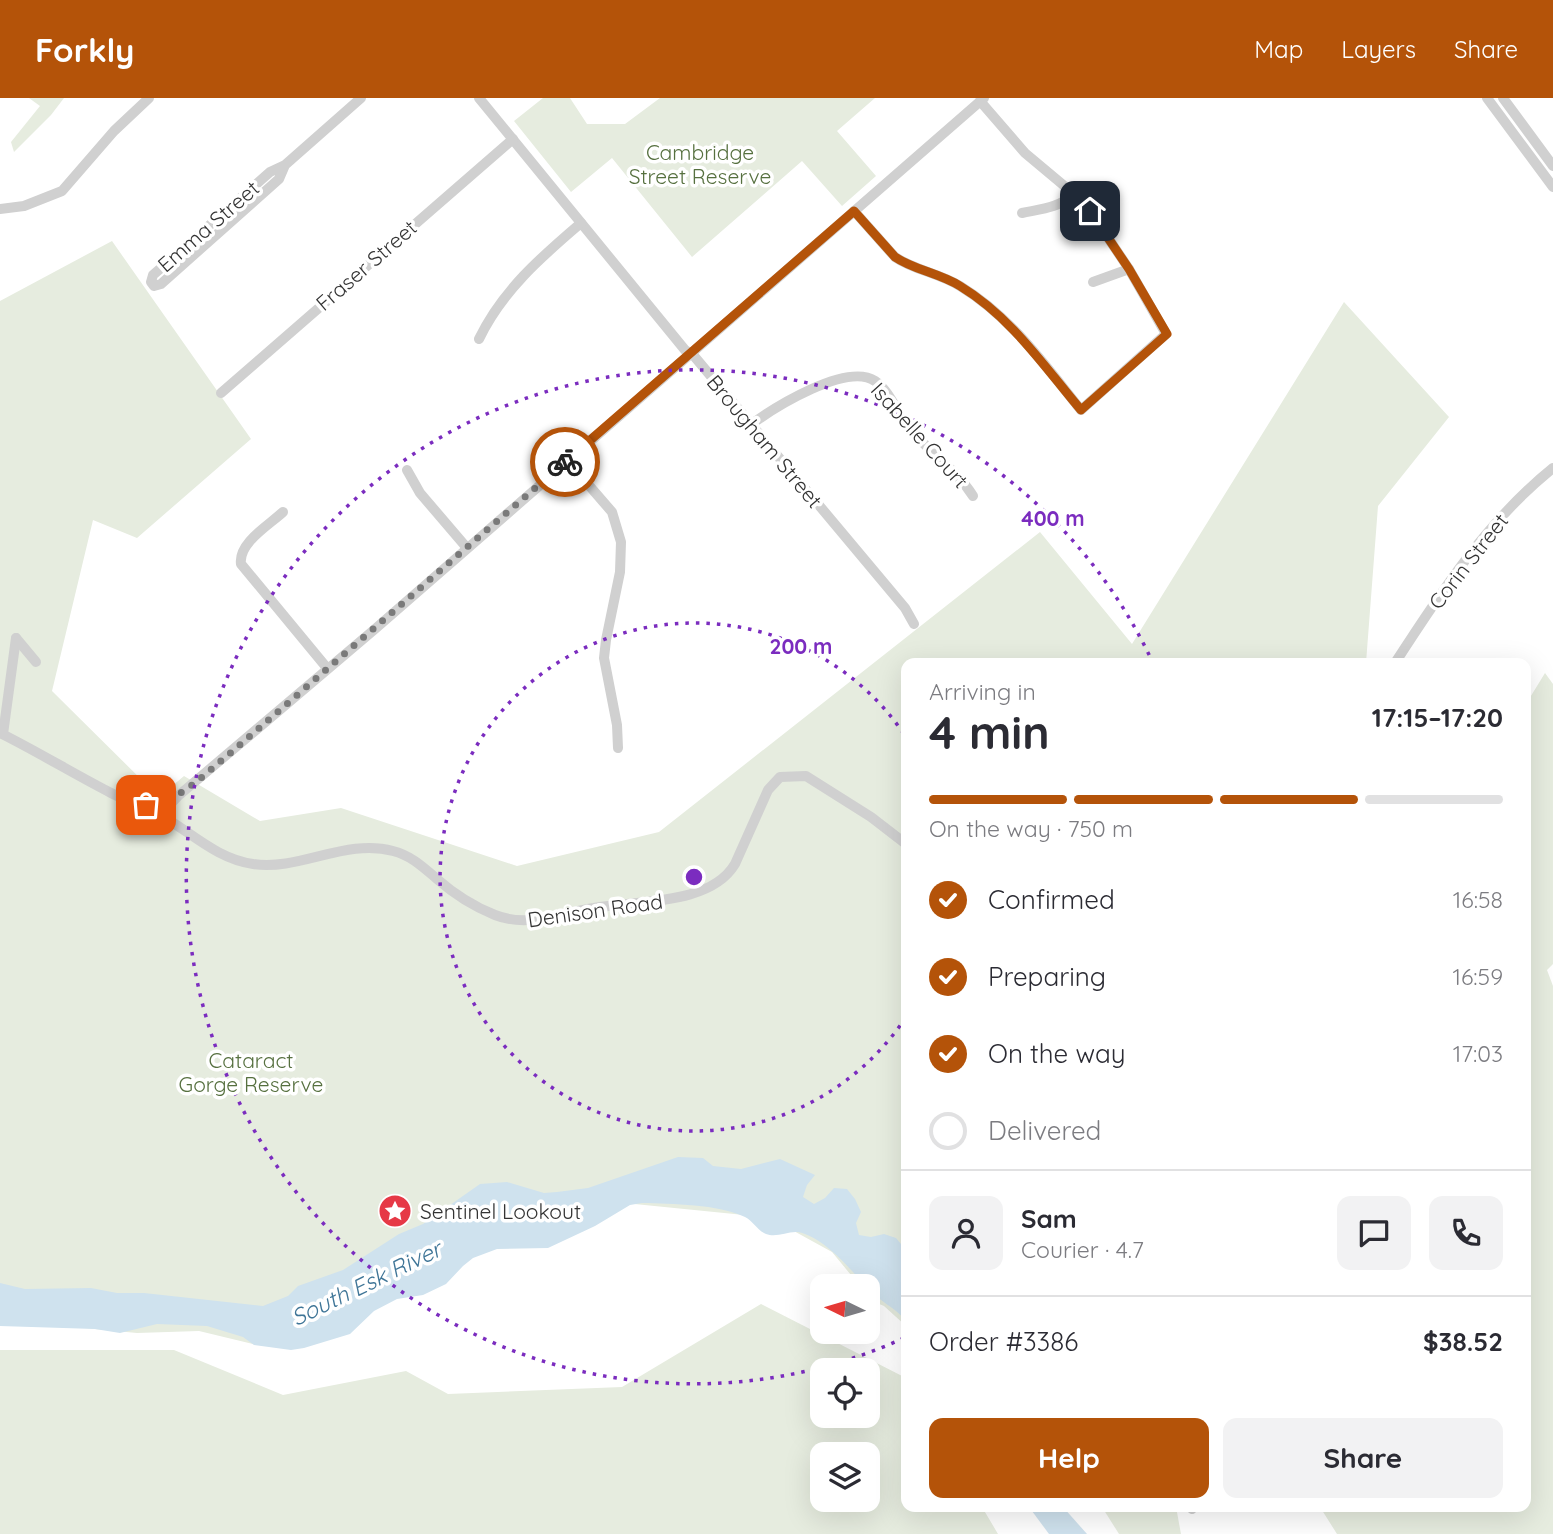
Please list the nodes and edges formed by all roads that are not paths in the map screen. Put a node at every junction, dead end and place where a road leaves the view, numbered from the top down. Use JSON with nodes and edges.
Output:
{"nodes":[{"id":1,"x":149,"y":98,"type":"edge"},
{"id":2,"x":361,"y":98,"type":"edge"},
{"id":3,"x":480,"y":98,"type":"edge"},
{"id":4,"x":1487,"y":98,"type":"edge"},
{"id":5,"x":1503,"y":98,"type":"edge"},
{"id":6,"x":982,"y":100,"type":"edge"},
{"id":7,"x":513,"y":139,"type":"junction"},
{"id":8,"x":285,"y":165,"type":"junction"},
{"id":9,"x":1553,"y":166,"type":"edge"},
{"id":10,"x":1553,"y":187,"type":"edge"},
{"id":11,"x":1074,"y":194,"type":"junction"},
{"id":12,"x":0,"y":209,"type":"edge"},
{"id":13,"x":854,"y":211,"type":"junction"},
{"id":14,"x":1022,"y":213,"type":"dead end"},
{"id":15,"x":581,"y":223,"type":"junction"},
{"id":16,"x":1129,"y":269,"type":"junction"},
{"id":17,"x":1093,"y":282,"type":"dead end"},
{"id":18,"x":479,"y":340,"type":"dead end"},
{"id":19,"x":690,"y":353,"type":"junction"},
{"id":20,"x":221,"y":393,"type":"dead end"},
{"id":21,"x":752,"y":424,"type":"junction"},
{"id":22,"x":567,"y":460,"type":"junction"},
{"id":23,"x":1553,"y":468,"type":"edge"},
{"id":24,"x":407,"y":470,"type":"dead end"},
{"id":25,"x":973,"y":496,"type":"dead end"},
{"id":26,"x":283,"y":512,"type":"dead end"},
{"id":27,"x":467,"y":548,"type":"junction"},
{"id":28,"x":914,"y":624,"type":"dead end"},
{"id":29,"x":1398,"y":658,"type":"edge"},
{"id":30,"x":36,"y":662,"type":"dead end"},
{"id":31,"x":327,"y":668,"type":"junction"},
{"id":32,"x":1,"y":734,"type":"edge"},
{"id":33,"x":618,"y":748,"type":"dead end"},
{"id":34,"x":178,"y":796,"type":"junction"},
{"id":35,"x":135,"y":804,"type":"junction"},
{"id":36,"x":160,"y":815,"type":"junction"},
{"id":37,"x":901,"y":840,"type":"edge"}],
"edges":[{"from":1,"to":12,"type":"street"},
{"from":2,"to":8,"type":"street","name":"Emma Street"},
{"from":3,"to":7,"type":"street","name":"Brougham Street"},
{"from":4,"to":10,"type":"street"},
{"from":5,"to":9,"type":"street"},
{"from":6,"to":11,"type":"street"},
{"from":6,"to":13,"type":"street"},
{"from":7,"to":15,"type":"street","name":"Brougham Street"},
{"from":7,"to":20,"type":"street","name":"Fraser Street"},
{"from":8,"to":8,"type":"street","name":"Emma Street"},
{"from":11,"to":14,"type":"street"},
{"from":11,"to":16,"type":"street"},
{"from":13,"to":16,"type":"street"},
{"from":13,"to":19,"type":"street"},
{"from":15,"to":18,"type":"street"},
{"from":15,"to":19,"type":"street","name":"Brougham Street"},
{"from":16,"to":17,"type":"street"},
{"from":19,"to":21,"type":"street","name":"Brougham Street"},
{"from":19,"to":22,"type":"street"},
{"from":21,"to":25,"type":"street","name":"Isabelle Court"},
{"from":21,"to":28,"type":"street","name":"Brougham Street"},
{"from":22,"to":27,"type":"street"},
{"from":22,"to":33,"type":"street"},
{"from":23,"to":29,"type":"street","name":"Corin Street"},
{"from":24,"to":27,"type":"street"},
{"from":26,"to":31,"type":"street"},
{"from":27,"to":31,"type":"street"},
{"from":30,"to":32,"type":"street"},
{"from":31,"to":34,"type":"street"},
{"from":32,"to":35,"type":"street","name":"Denison Road"},
{"from":34,"to":35,"type":"street"},
{"from":34,"to":36,"type":"street"},
{"from":35,"to":36,"type":"street","name":"Denison Road"},
{"from":36,"to":37,"type":"street","name":"Denison Road"}]}
